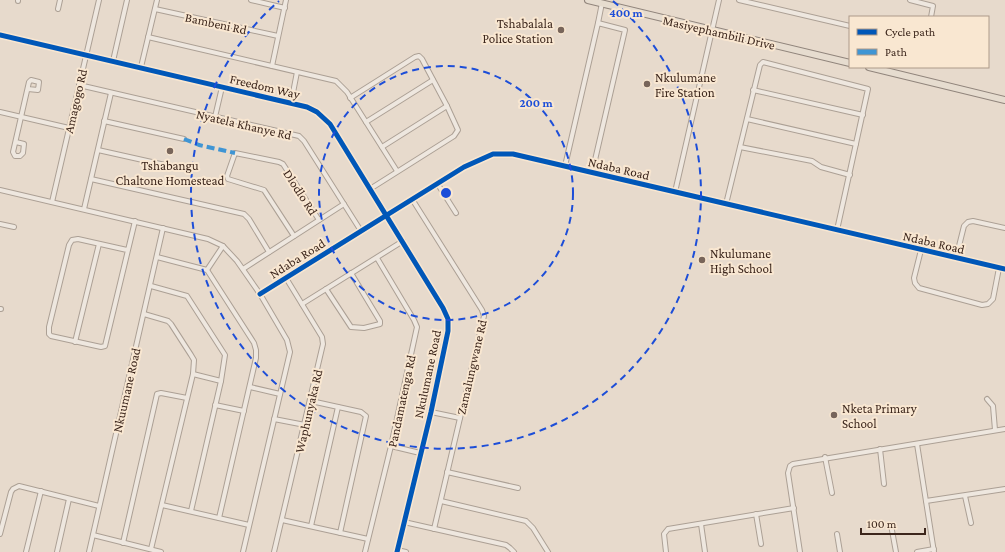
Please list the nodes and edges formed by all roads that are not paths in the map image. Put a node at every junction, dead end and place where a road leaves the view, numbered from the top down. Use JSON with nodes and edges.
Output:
{"nodes":[{"id":1,"x":60,"y":0,"type":"edge"},
{"id":2,"x":99,"y":0,"type":"edge"},
{"id":3,"x":127,"y":0,"type":"edge"},
{"id":4,"x":157,"y":0,"type":"edge"},
{"id":5,"x":251,"y":0,"type":"edge"},
{"id":6,"x":286,"y":0,"type":"edge"},
{"id":7,"x":588,"y":0,"type":"edge"},
{"id":8,"x":720,"y":0,"type":"edge"},
{"id":9,"x":739,"y":0,"type":"edge"},
{"id":10,"x":910,"y":0,"type":"edge"},
{"id":11,"x":602,"y":3,"type":"junction"},
{"id":12,"x":285,"y":8,"type":"junction"},
{"id":13,"x":58,"y":9,"type":"dead end"},
{"id":14,"x":155,"y":9,"type":"junction"},
{"id":15,"x":931,"y":16,"type":"edge"},
{"id":16,"x":598,"y":23,"type":"junction"},
{"id":17,"x":849,"y":26,"type":"edge"},
{"id":18,"x":713,"y":30,"type":"junction"},
{"id":19,"x":0,"y":35,"type":"edge"},
{"id":20,"x":278,"y":36,"type":"junction"},
{"id":21,"x":148,"y":37,"type":"junction"},
{"id":22,"x":86,"y":55,"type":"junction"},
{"id":23,"x":114,"y":61,"type":"junction"},
{"id":24,"x":849,"y":63,"type":"edge"},
{"id":25,"x":272,"y":66,"type":"junction"},
{"id":26,"x":141,"y":67,"type":"junction"},
{"id":27,"x":872,"y":68,"type":"edge"},
{"id":28,"x":297,"y":72,"type":"junction"},
{"id":29,"x":433,"y":80,"type":"junction"},
{"id":30,"x":79,"y":85,"type":"junction"},
{"id":31,"x":222,"y":87,"type":"junction"},
{"id":32,"x":28,"y":89,"type":"dead end"},
{"id":33,"x":753,"y":90,"type":"junction"},
{"id":34,"x":111,"y":93,"type":"junction"},
{"id":35,"x":350,"y":98,"type":"junction"},
{"id":36,"x":1005,"y":100,"type":"edge"},
{"id":37,"x":291,"y":102,"type":"junction"},
{"id":38,"x":447,"y":106,"type":"junction"},
{"id":39,"x":0,"y":112,"type":"edge"},
{"id":40,"x":862,"y":115,"type":"junction"},
{"id":41,"x":215,"y":117,"type":"junction"},
{"id":42,"x":21,"y":118,"type":"junction"},
{"id":43,"x":747,"y":119,"type":"junction"},
{"id":44,"x":104,"y":121,"type":"junction"},
{"id":45,"x":366,"y":122,"type":"junction"},
{"id":46,"x":69,"y":128,"type":"junction"},
{"id":47,"x":184,"y":139,"type":"dead end"},
{"id":48,"x":16,"y":142,"type":"dead end"},
{"id":49,"x":856,"y":144,"type":"junction"},
{"id":50,"x":382,"y":147,"type":"junction"},
{"id":51,"x":740,"y":147,"type":"junction"},
{"id":52,"x":98,"y":150,"type":"junction"},
{"id":53,"x":564,"y":166,"type":"junction"},
{"id":54,"x":174,"y":167,"type":"dead end"},
{"id":55,"x":397,"y":172,"type":"junction"},
{"id":56,"x":592,"y":173,"type":"junction"},
{"id":57,"x":850,"y":175,"type":"junction"},
{"id":58,"x":91,"y":179,"type":"junction"},
{"id":59,"x":437,"y":183,"type":"junction"},
{"id":60,"x":370,"y":188,"type":"junction"},
{"id":61,"x":0,"y":190,"type":"edge"},
{"id":62,"x":675,"y":192,"type":"junction"},
{"id":63,"x":412,"y":199,"type":"junction"},
{"id":64,"x":52,"y":202,"type":"junction"},
{"id":65,"x":344,"y":204,"type":"junction"},
{"id":66,"x":726,"y":204,"type":"junction"},
{"id":67,"x":84,"y":209,"type":"junction"},
{"id":68,"x":456,"y":213,"type":"dead end"},
{"id":69,"x":386,"y":215,"type":"junction"},
{"id":70,"x":319,"y":220,"type":"junction"},
{"id":71,"x":135,"y":221,"type":"junction"},
{"id":72,"x":0,"y":224,"type":"edge"},
{"id":73,"x":14,"y":227,"type":"dead end"},
{"id":74,"x":163,"y":228,"type":"junction"},
{"id":75,"x":1005,"y":228,"type":"edge"},
{"id":76,"x":837,"y":230,"type":"junction"},
{"id":77,"x":361,"y":231,"type":"junction"},
{"id":78,"x":294,"y":236,"type":"junction"},
{"id":79,"x":403,"y":242,"type":"junction"},
{"id":80,"x":99,"y":244,"type":"junction"},
{"id":81,"x":223,"y":246,"type":"junction"},
{"id":82,"x":127,"y":250,"type":"junction"},
{"id":83,"x":921,"y":250,"type":"junction"},
{"id":84,"x":270,"y":252,"type":"junction"},
{"id":85,"x":157,"y":257,"type":"junction"},
{"id":86,"x":377,"y":258,"type":"junction"},
{"id":87,"x":956,"y":258,"type":"junction"},
{"id":88,"x":999,"y":268,"type":"junction"},
{"id":89,"x":243,"y":269,"type":"junction"},
{"id":90,"x":1005,"y":269,"type":"edge"},
{"id":91,"x":207,"y":270,"type":"junction"},
{"id":92,"x":351,"y":274,"type":"junction"},
{"id":93,"x":286,"y":278,"type":"junction"},
{"id":94,"x":151,"y":286,"type":"junction"},
{"id":95,"x":326,"y":289,"type":"junction"},
{"id":96,"x":260,"y":294,"type":"junction"},
{"id":97,"x":302,"y":304,"type":"junction"},
{"id":98,"x":144,"y":314,"type":"junction"},
{"id":99,"x":75,"y":342,"type":"junction"},
{"id":100,"x":193,"y":374,"type":"junction"},
{"id":101,"x":221,"y":381,"type":"junction"},
{"id":102,"x":250,"y":387,"type":"junction"},
{"id":103,"x":280,"y":394,"type":"junction"},
{"id":104,"x":187,"y":398,"type":"junction"},
{"id":105,"x":987,"y":399,"type":"dead end"},
{"id":106,"x":310,"y":401,"type":"junction"},
{"id":107,"x":215,"y":405,"type":"junction"},
{"id":108,"x":338,"y":407,"type":"junction"},
{"id":109,"x":244,"y":411,"type":"junction"},
{"id":110,"x":431,"y":412,"type":"junction"},
{"id":111,"x":460,"y":418,"type":"junction"},
{"id":112,"x":274,"y":419,"type":"junction"},
{"id":113,"x":305,"y":425,"type":"junction"},
{"id":114,"x":1005,"y":428,"type":"edge"},
{"id":115,"x":995,"y":430,"type":"junction"},
{"id":116,"x":917,"y":444,"type":"junction"},
{"id":117,"x":391,"y":446,"type":"junction"},
{"id":118,"x":880,"y":449,"type":"junction"},
{"id":119,"x":420,"y":453,"type":"junction"},
{"id":120,"x":825,"y":458,"type":"junction"},
{"id":121,"x":447,"y":472,"type":"junction"},
{"id":122,"x":884,"y":484,"type":"dead end"},
{"id":123,"x":518,"y":488,"type":"dead end"},
{"id":124,"x":1005,"y":489,"type":"edge"},
{"id":125,"x":41,"y":491,"type":"junction"},
{"id":126,"x":832,"y":493,"type":"dead end"},
{"id":127,"x":965,"y":496,"type":"junction"},
{"id":128,"x":69,"y":499,"type":"junction"},
{"id":129,"x":441,"y":501,"type":"junction"},
{"id":130,"x":926,"y":501,"type":"junction"},
{"id":131,"x":162,"y":505,"type":"junction"},
{"id":132,"x":99,"y":506,"type":"junction"},
{"id":133,"x":794,"y":508,"type":"junction"},
{"id":134,"x":191,"y":511,"type":"junction"},
{"id":135,"x":756,"y":514,"type":"junction"},
{"id":136,"x":219,"y":518,"type":"junction"},
{"id":137,"x":282,"y":520,"type":"junction"},
{"id":138,"x":404,"y":522,"type":"junction"},
{"id":139,"x":970,"y":523,"type":"dead end"},
{"id":140,"x":701,"y":524,"type":"junction"},
{"id":141,"x":249,"y":525,"type":"junction"},
{"id":142,"x":891,"y":525,"type":"dead end"},
{"id":143,"x":311,"y":526,"type":"junction"},
{"id":144,"x":434,"y":529,"type":"junction"},
{"id":145,"x":340,"y":533,"type":"junction"},
{"id":146,"x":0,"y":534,"type":"edge"},
{"id":147,"x":837,"y":534,"type":"dead end"},
{"id":148,"x":93,"y":535,"type":"junction"},
{"id":149,"x":368,"y":539,"type":"junction"},
{"id":150,"x":123,"y":542,"type":"junction"},
{"id":151,"x":761,"y":544,"type":"dead end"},
{"id":152,"x":151,"y":549,"type":"junction"},
{"id":153,"x":934,"y":550,"type":"edge"},
{"id":154,"x":397,"y":551,"type":"edge"},
{"id":155,"x":26,"y":552,"type":"edge"},
{"id":156,"x":57,"y":552,"type":"edge"},
{"id":157,"x":89,"y":552,"type":"edge"},
{"id":158,"x":161,"y":552,"type":"edge"},
{"id":159,"x":243,"y":552,"type":"edge"},
{"id":160,"x":274,"y":552,"type":"edge"},
{"id":161,"x":365,"y":552,"type":"edge"},
{"id":162,"x":406,"y":552,"type":"edge"},
{"id":163,"x":514,"y":552,"type":"edge"},
{"id":164,"x":548,"y":552,"type":"edge"},
{"id":165,"x":666,"y":552,"type":"edge"},
{"id":166,"x":705,"y":552,"type":"edge"},
{"id":167,"x":800,"y":552,"type":"edge"},
{"id":168,"x":840,"y":552,"type":"edge"},
{"id":169,"x":896,"y":552,"type":"edge"},
{"id":170,"x":917,"y":552,"type":"edge"}],
"edges":[{"from":1,"to":13,"type":"street"},
{"from":2,"to":22,"type":"street","name":"Amagogo Rd"},
{"from":3,"to":23,"type":"street"},
{"from":4,"to":14,"type":"street"},
{"from":5,"to":12,"type":"street"},
{"from":6,"to":12,"type":"street"},
{"from":7,"to":11,"type":"main road","name":"Masiyephambili Drive"},
{"from":8,"to":18,"type":"street"},
{"from":9,"to":17,"type":"street"},
{"from":10,"to":15,"type":"street"},
{"from":11,"to":16,"type":"street"},
{"from":11,"to":18,"type":"main road","name":"Masiyephambili Drive"},
{"from":12,"to":20,"type":"street"},
{"from":14,"to":20,"type":"street","name":"Bambeni Rd"},
{"from":14,"to":21,"type":"street"},
{"from":16,"to":53,"type":"street"},
{"from":16,"to":56,"type":"street"},
{"from":18,"to":24,"type":"main road","name":"Masiyephambili Drive"},
{"from":18,"to":62,"type":"street"},
{"from":19,"to":22,"type":"street","name":"Freedom Way"},
{"from":20,"to":25,"type":"street"},
{"from":21,"to":25,"type":"street"},
{"from":21,"to":26,"type":"street"},
{"from":22,"to":23,"type":"street","name":"Freedom Way"},
{"from":22,"to":30,"type":"street","name":"Amagogo Rd"},
{"from":23,"to":26,"type":"street","name":"Freedom Way"},
{"from":25,"to":28,"type":"street"},
{"from":26,"to":31,"type":"street","name":"Freedom Way"},
{"from":27,"to":36,"type":"main road"},
{"from":28,"to":35,"type":"street"},
{"from":28,"to":37,"type":"street"},
{"from":29,"to":35,"type":"street"},
{"from":29,"to":38,"type":"street"},
{"from":29,"to":45,"type":"street"},
{"from":30,"to":34,"type":"street","name":"Nyatela Khanye Rd"},
{"from":30,"to":46,"type":"street","name":"Amagogo Rd"},
{"from":31,"to":37,"type":"street","name":"Freedom Way"},
{"from":31,"to":41,"type":"street"},
{"from":32,"to":42,"type":"street"},
{"from":33,"to":40,"type":"street"},
{"from":33,"to":40,"type":"street"},
{"from":33,"to":43,"type":"street"},
{"from":34,"to":41,"type":"street","name":"Nyatela Khanye Rd"},
{"from":34,"to":44,"type":"street"},
{"from":35,"to":45,"type":"street"},
{"from":37,"to":60,"type":"street","name":"Freedom Way"},
{"from":38,"to":50,"type":"street"},
{"from":38,"to":55,"type":"street"},
{"from":39,"to":42,"type":"street"},
{"from":40,"to":49,"type":"street"},
{"from":41,"to":65,"type":"street","name":"Nyatela Khanye Rd"},
{"from":42,"to":46,"type":"street"},
{"from":42,"to":48,"type":"street"},
{"from":43,"to":49,"type":"street"},
{"from":43,"to":51,"type":"street"},
{"from":44,"to":47,"type":"street"},
{"from":44,"to":52,"type":"street"},
{"from":45,"to":50,"type":"street"},
{"from":46,"to":64,"type":"street","name":"Amagogo Rd"},
{"from":49,"to":57,"type":"street"},
{"from":50,"to":55,"type":"street"},
{"from":51,"to":57,"type":"street"},
{"from":51,"to":66,"type":"street"},
{"from":52,"to":54,"type":"street"},
{"from":52,"to":58,"type":"street"},
{"from":53,"to":56,"type":"street","name":"Ndaba Road"},
{"from":53,"to":59,"type":"street","name":"Ndaba Road"},
{"from":55,"to":60,"type":"street"},
{"from":56,"to":62,"type":"street","name":"Ndaba Road"},
{"from":57,"to":76,"type":"street"},
{"from":58,"to":67,"type":"street"},
{"from":58,"to":84,"type":"street"},
{"from":59,"to":63,"type":"street","name":"Ndaba Road"},
{"from":59,"to":68,"type":"street"},
{"from":60,"to":69,"type":"street","name":"Freedom Way"},
{"from":61,"to":64,"type":"street"},
{"from":62,"to":66,"type":"street","name":"Ndaba Road"},
{"from":63,"to":69,"type":"street","name":"Ndaba Road"},
{"from":63,"to":111,"type":"street","name":"Zamalungwane Rd"},
{"from":64,"to":67,"type":"street"},
{"from":65,"to":70,"type":"street"},
{"from":65,"to":77,"type":"street","name":"Nyatela Khanye Rd"},
{"from":66,"to":76,"type":"street","name":"Ndaba Road"},
{"from":67,"to":71,"type":"street"},
{"from":69,"to":77,"type":"street","name":"Ndaba Road"},
{"from":69,"to":79,"type":"street","name":"Nkulumane Road"},
{"from":70,"to":78,"type":"street"},
{"from":70,"to":78,"type":"street","name":"Dlodlo Rd"},
{"from":71,"to":74,"type":"street"},
{"from":71,"to":82,"type":"street"},
{"from":72,"to":73,"type":"street"},
{"from":74,"to":81,"type":"street"},
{"from":74,"to":85,"type":"street","name":"Nkuumane Road"},
{"from":75,"to":87,"type":"street"},
{"from":76,"to":83,"type":"street","name":"Ndaba Road"},
{"from":77,"to":93,"type":"street","name":"Ndaba Road"},
{"from":78,"to":84,"type":"street"},
{"from":79,"to":86,"type":"street"},
{"from":79,"to":110,"type":"street","name":"Nkulumane Road"},
{"from":80,"to":82,"type":"street"},
{"from":80,"to":99,"type":"street"},
{"from":80,"to":99,"type":"street"},
{"from":81,"to":89,"type":"street"},
{"from":81,"to":91,"type":"street"},
{"from":82,"to":99,"type":"street"},
{"from":83,"to":87,"type":"street","name":"Ndaba Road"},
{"from":83,"to":88,"type":"street"},
{"from":84,"to":89,"type":"street"},
{"from":85,"to":91,"type":"street"},
{"from":85,"to":94,"type":"street","name":"Nkuumane Road"},
{"from":86,"to":92,"type":"street"},
{"from":86,"to":117,"type":"street","name":"Pandamatenga Rd"},
{"from":87,"to":88,"type":"street","name":"Ndaba Road"},
{"from":88,"to":90,"type":"street","name":"Ndaba Road"},
{"from":89,"to":96,"type":"street"},
{"from":91,"to":102,"type":"street"},
{"from":92,"to":95,"type":"street"},
{"from":92,"to":95,"type":"street"},
{"from":93,"to":96,"type":"street","name":"Ndaba Road"},
{"from":93,"to":97,"type":"street","name":"Waphunyaka Rd"},
{"from":94,"to":98,"type":"street","name":"Nkuumane Road"},
{"from":94,"to":101,"type":"street"},
{"from":95,"to":97,"type":"street"},
{"from":96,"to":103,"type":"street"},
{"from":97,"to":106,"type":"street","name":"Waphunyaka Rd"},
{"from":98,"to":100,"type":"street"},
{"from":98,"to":132,"type":"street","name":"Nkuumane Road"},
{"from":100,"to":101,"type":"street"},
{"from":100,"to":104,"type":"street"},
{"from":101,"to":107,"type":"street"},
{"from":102,"to":103,"type":"street"},
{"from":102,"to":109,"type":"street"},
{"from":103,"to":112,"type":"street"},
{"from":104,"to":131,"type":"street"},
{"from":104,"to":150,"type":"street"},
{"from":105,"to":115,"type":"street"},
{"from":106,"to":108,"type":"street"},
{"from":106,"to":113,"type":"street","name":"Waphunyaka Rd"},
{"from":107,"to":109,"type":"street"},
{"from":107,"to":134,"type":"street"},
{"from":108,"to":143,"type":"street"},
{"from":108,"to":145,"type":"street"},
{"from":109,"to":136,"type":"street"},
{"from":110,"to":111,"type":"street"},
{"from":110,"to":119,"type":"street","name":"Nkulumane Road"},
{"from":111,"to":121,"type":"street","name":"Zamalungwane Rd"},
{"from":112,"to":113,"type":"street"},
{"from":112,"to":141,"type":"street"},
{"from":113,"to":137,"type":"street","name":"Waphunyaka Rd"},
{"from":114,"to":115,"type":"street"},
{"from":115,"to":116,"type":"street"},
{"from":116,"to":118,"type":"street"},
{"from":116,"to":130,"type":"street"},
{"from":117,"to":119,"type":"street"},
{"from":117,"to":149,"type":"street","name":"Pandamatenga Rd"},
{"from":118,"to":120,"type":"street"},
{"from":118,"to":122,"type":"street"},
{"from":119,"to":138,"type":"street","name":"Nkulumane Road"},
{"from":120,"to":126,"type":"street"},
{"from":120,"to":133,"type":"street"},
{"from":121,"to":123,"type":"street"},
{"from":121,"to":129,"type":"street","name":"Zamalungwane Rd"},
{"from":124,"to":127,"type":"street"},
{"from":125,"to":128,"type":"street"},
{"from":125,"to":146,"type":"street"},
{"from":125,"to":155,"type":"street"},
{"from":127,"to":130,"type":"street"},
{"from":127,"to":139,"type":"street"},
{"from":128,"to":132,"type":"street"},
{"from":128,"to":156,"type":"street"},
{"from":129,"to":144,"type":"street","name":"Zamalungwane Rd"},
{"from":129,"to":164,"type":"street"},
{"from":130,"to":153,"type":"street"},
{"from":131,"to":134,"type":"street"},
{"from":131,"to":152,"type":"street"},
{"from":132,"to":148,"type":"street","name":"Nkuumane Road"},
{"from":133,"to":135,"type":"street"},
{"from":133,"to":167,"type":"street"},
{"from":134,"to":136,"type":"street"},
{"from":135,"to":140,"type":"street"},
{"from":135,"to":151,"type":"street"},
{"from":136,"to":141,"type":"street"},
{"from":137,"to":143,"type":"street"},
{"from":137,"to":160,"type":"street","name":"Waphunyaka Rd"},
{"from":138,"to":144,"type":"street"},
{"from":138,"to":154,"type":"street","name":"Nkulumane Road"},
{"from":140,"to":165,"type":"street"},
{"from":140,"to":166,"type":"street"},
{"from":141,"to":159,"type":"street"},
{"from":142,"to":169,"type":"street"},
{"from":143,"to":145,"type":"street"},
{"from":144,"to":163,"type":"street"},
{"from":145,"to":149,"type":"street"},
{"from":147,"to":168,"type":"street"},
{"from":148,"to":150,"type":"street"},
{"from":148,"to":157,"type":"street","name":"Nkuumane Road"},
{"from":149,"to":161,"type":"street","name":"Pandamatenga Rd"},
{"from":150,"to":152,"type":"street"},
{"from":152,"to":158,"type":"street"},
{"from":153,"to":170,"type":"street"},
{"from":154,"to":162,"type":"street"}]}
